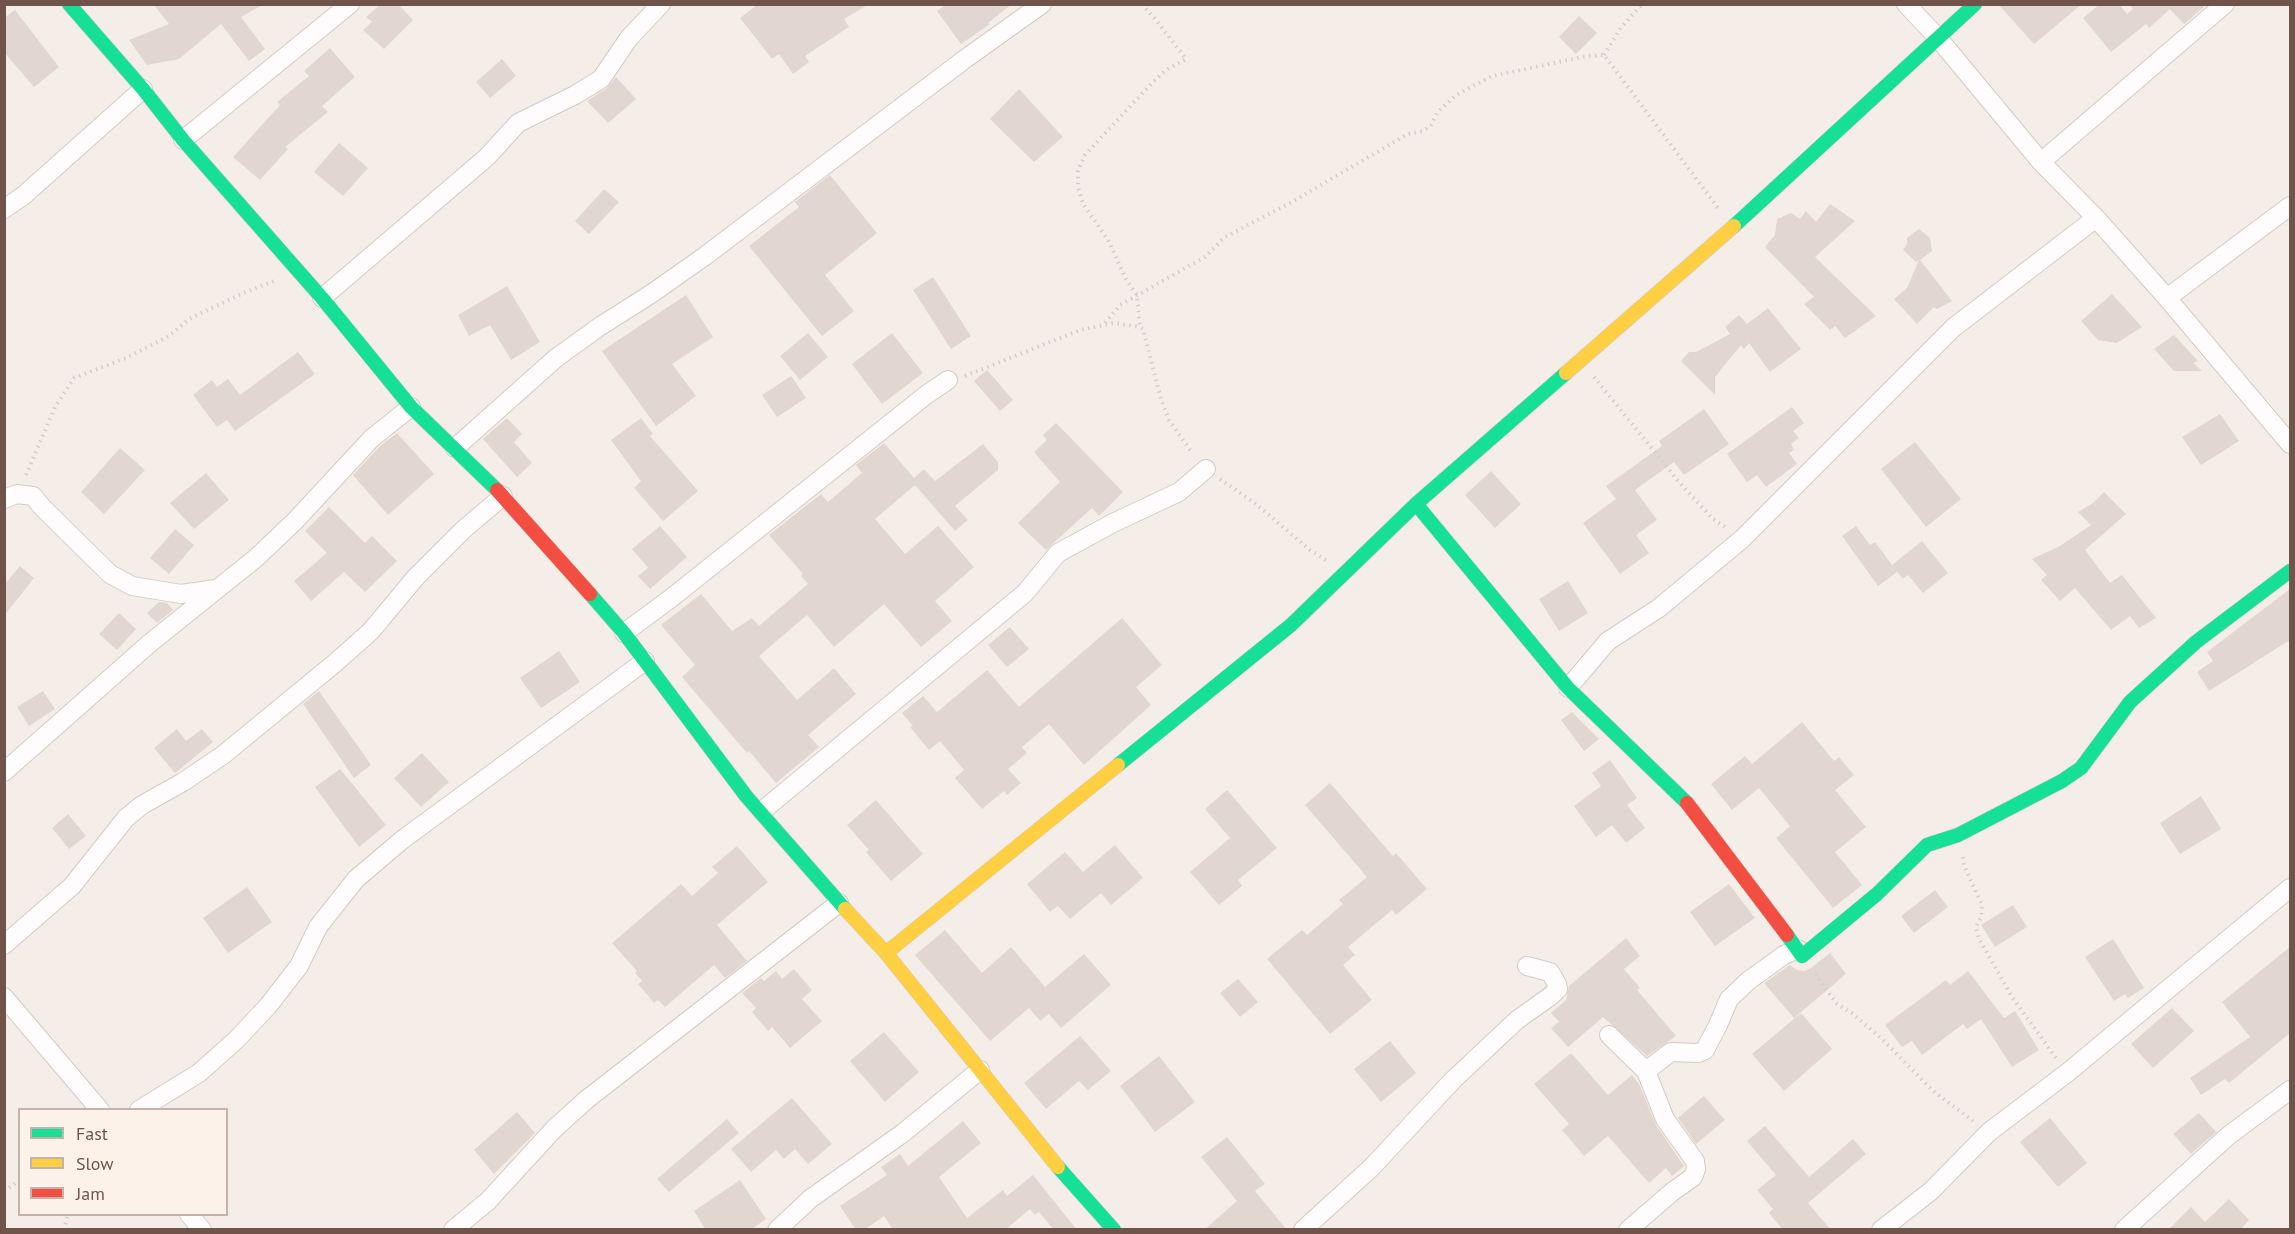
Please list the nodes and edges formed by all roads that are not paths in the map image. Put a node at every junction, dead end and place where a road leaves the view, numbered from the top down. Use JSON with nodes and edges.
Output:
{"nodes":[{"id":1,"x":69,"y":4,"type":"edge"},
{"id":2,"x":350,"y":4,"type":"edge"},
{"id":3,"x":661,"y":4,"type":"edge"},
{"id":4,"x":1042,"y":4,"type":"edge"},
{"id":5,"x":1906,"y":4,"type":"edge"},
{"id":6,"x":1975,"y":4,"type":"edge"},
{"id":7,"x":2225,"y":4,"type":"edge"},
{"id":8,"x":1938,"y":38,"type":"junction"},
{"id":9,"x":143,"y":89,"type":"junction"},
{"id":10,"x":183,"y":140,"type":"junction"},
{"id":11,"x":2041,"y":162,"type":"junction"},
{"id":12,"x":2290,"y":206,"type":"edge"},
{"id":13,"x":4,"y":209,"type":"edge"},
{"id":14,"x":2096,"y":218,"type":"junction"},
{"id":15,"x":322,"y":298,"type":"junction"},
{"id":16,"x":2167,"y":298,"type":"junction"},
{"id":17,"x":948,"y":381,"type":"road end"},
{"id":18,"x":411,"y":407,"type":"junction"},
{"id":19,"x":2290,"y":444,"type":"edge"},
{"id":20,"x":455,"y":448,"type":"junction"},
{"id":21,"x":1206,"y":469,"type":"road end"},
{"id":22,"x":11,"y":496,"type":"edge"},
{"id":23,"x":503,"y":496,"type":"junction"},
{"id":24,"x":1416,"y":504,"type":"junction"},
{"id":25,"x":2290,"y":571,"type":"edge"},
{"id":26,"x":216,"y":589,"type":"junction"},
{"id":27,"x":624,"y":633,"type":"junction"},
{"id":28,"x":645,"y":661,"type":"junction"},
{"id":29,"x":1568,"y":688,"type":"junction"},
{"id":30,"x":4,"y":772,"type":"edge"},
{"id":31,"x":762,"y":811,"type":"junction"},
{"id":32,"x":2290,"y":888,"type":"edge"},
{"id":33,"x":839,"y":903,"type":"junction"},
{"id":34,"x":4,"y":945,"type":"edge"},
{"id":35,"x":886,"y":953,"type":"junction"},
{"id":36,"x":1800,"y":953,"type":"junction"},
{"id":37,"x":1527,"y":966,"type":"dead end"},
{"id":38,"x":4,"y":997,"type":"edge"},
{"id":39,"x":1610,"y":1035,"type":"dead end"},
{"id":40,"x":980,"y":1070,"type":"junction"},
{"id":41,"x":1646,"y":1071,"type":"junction"},
{"id":42,"x":2290,"y":1090,"type":"edge"},
{"id":43,"x":98,"y":1108,"type":"edge"},
{"id":44,"x":142,"y":1108,"type":"edge"},
{"id":45,"x":190,"y":1216,"type":"edge"},
{"id":46,"x":202,"y":1230,"type":"edge"},
{"id":47,"x":453,"y":1230,"type":"edge"},
{"id":48,"x":777,"y":1230,"type":"edge"},
{"id":49,"x":1114,"y":1230,"type":"edge"},
{"id":50,"x":1303,"y":1230,"type":"edge"},
{"id":51,"x":1628,"y":1230,"type":"edge"},
{"id":52,"x":1881,"y":1230,"type":"edge"},
{"id":53,"x":2124,"y":1230,"type":"edge"}],
"edges":[{"from":1,"to":9,"type":"street"},
{"from":2,"to":10,"type":"street"},
{"from":3,"to":15,"type":"street"},
{"from":4,"to":20,"type":"street"},
{"from":5,"to":8,"type":"street"},
{"from":6,"to":8,"type":"street"},
{"from":7,"to":11,"type":"street"},
{"from":8,"to":11,"type":"street"},
{"from":8,"to":24,"type":"street"},
{"from":9,"to":10,"type":"street"},
{"from":9,"to":13,"type":"street"},
{"from":10,"to":15,"type":"street"},
{"from":11,"to":14,"type":"street"},
{"from":12,"to":16,"type":"street"},
{"from":14,"to":16,"type":"street"},
{"from":14,"to":29,"type":"street"},
{"from":15,"to":18,"type":"street"},
{"from":16,"to":19,"type":"street"},
{"from":17,"to":27,"type":"street"},
{"from":18,"to":20,"type":"street"},
{"from":18,"to":26,"type":"street"},
{"from":20,"to":23,"type":"street"},
{"from":21,"to":31,"type":"street"},
{"from":22,"to":26,"type":"street"},
{"from":23,"to":27,"type":"street"},
{"from":23,"to":34,"type":"street"},
{"from":24,"to":29,"type":"street"},
{"from":24,"to":35,"type":"street"},
{"from":25,"to":36,"type":"street"},
{"from":26,"to":30,"type":"street"},
{"from":27,"to":28,"type":"street"},
{"from":28,"to":31,"type":"street"},
{"from":28,"to":44,"type":"street"},
{"from":29,"to":36,"type":"street"},
{"from":31,"to":33,"type":"street"},
{"from":32,"to":52,"type":"street"},
{"from":33,"to":35,"type":"street"},
{"from":33,"to":47,"type":"street"},
{"from":35,"to":40,"type":"street"},
{"from":36,"to":41,"type":"street"},
{"from":37,"to":50,"type":"street"},
{"from":38,"to":43,"type":"street"},
{"from":39,"to":41,"type":"street"},
{"from":40,"to":48,"type":"street"},
{"from":40,"to":49,"type":"street"},
{"from":41,"to":51,"type":"street"},
{"from":42,"to":53,"type":"street"},
{"from":45,"to":46,"type":"street"}]}
